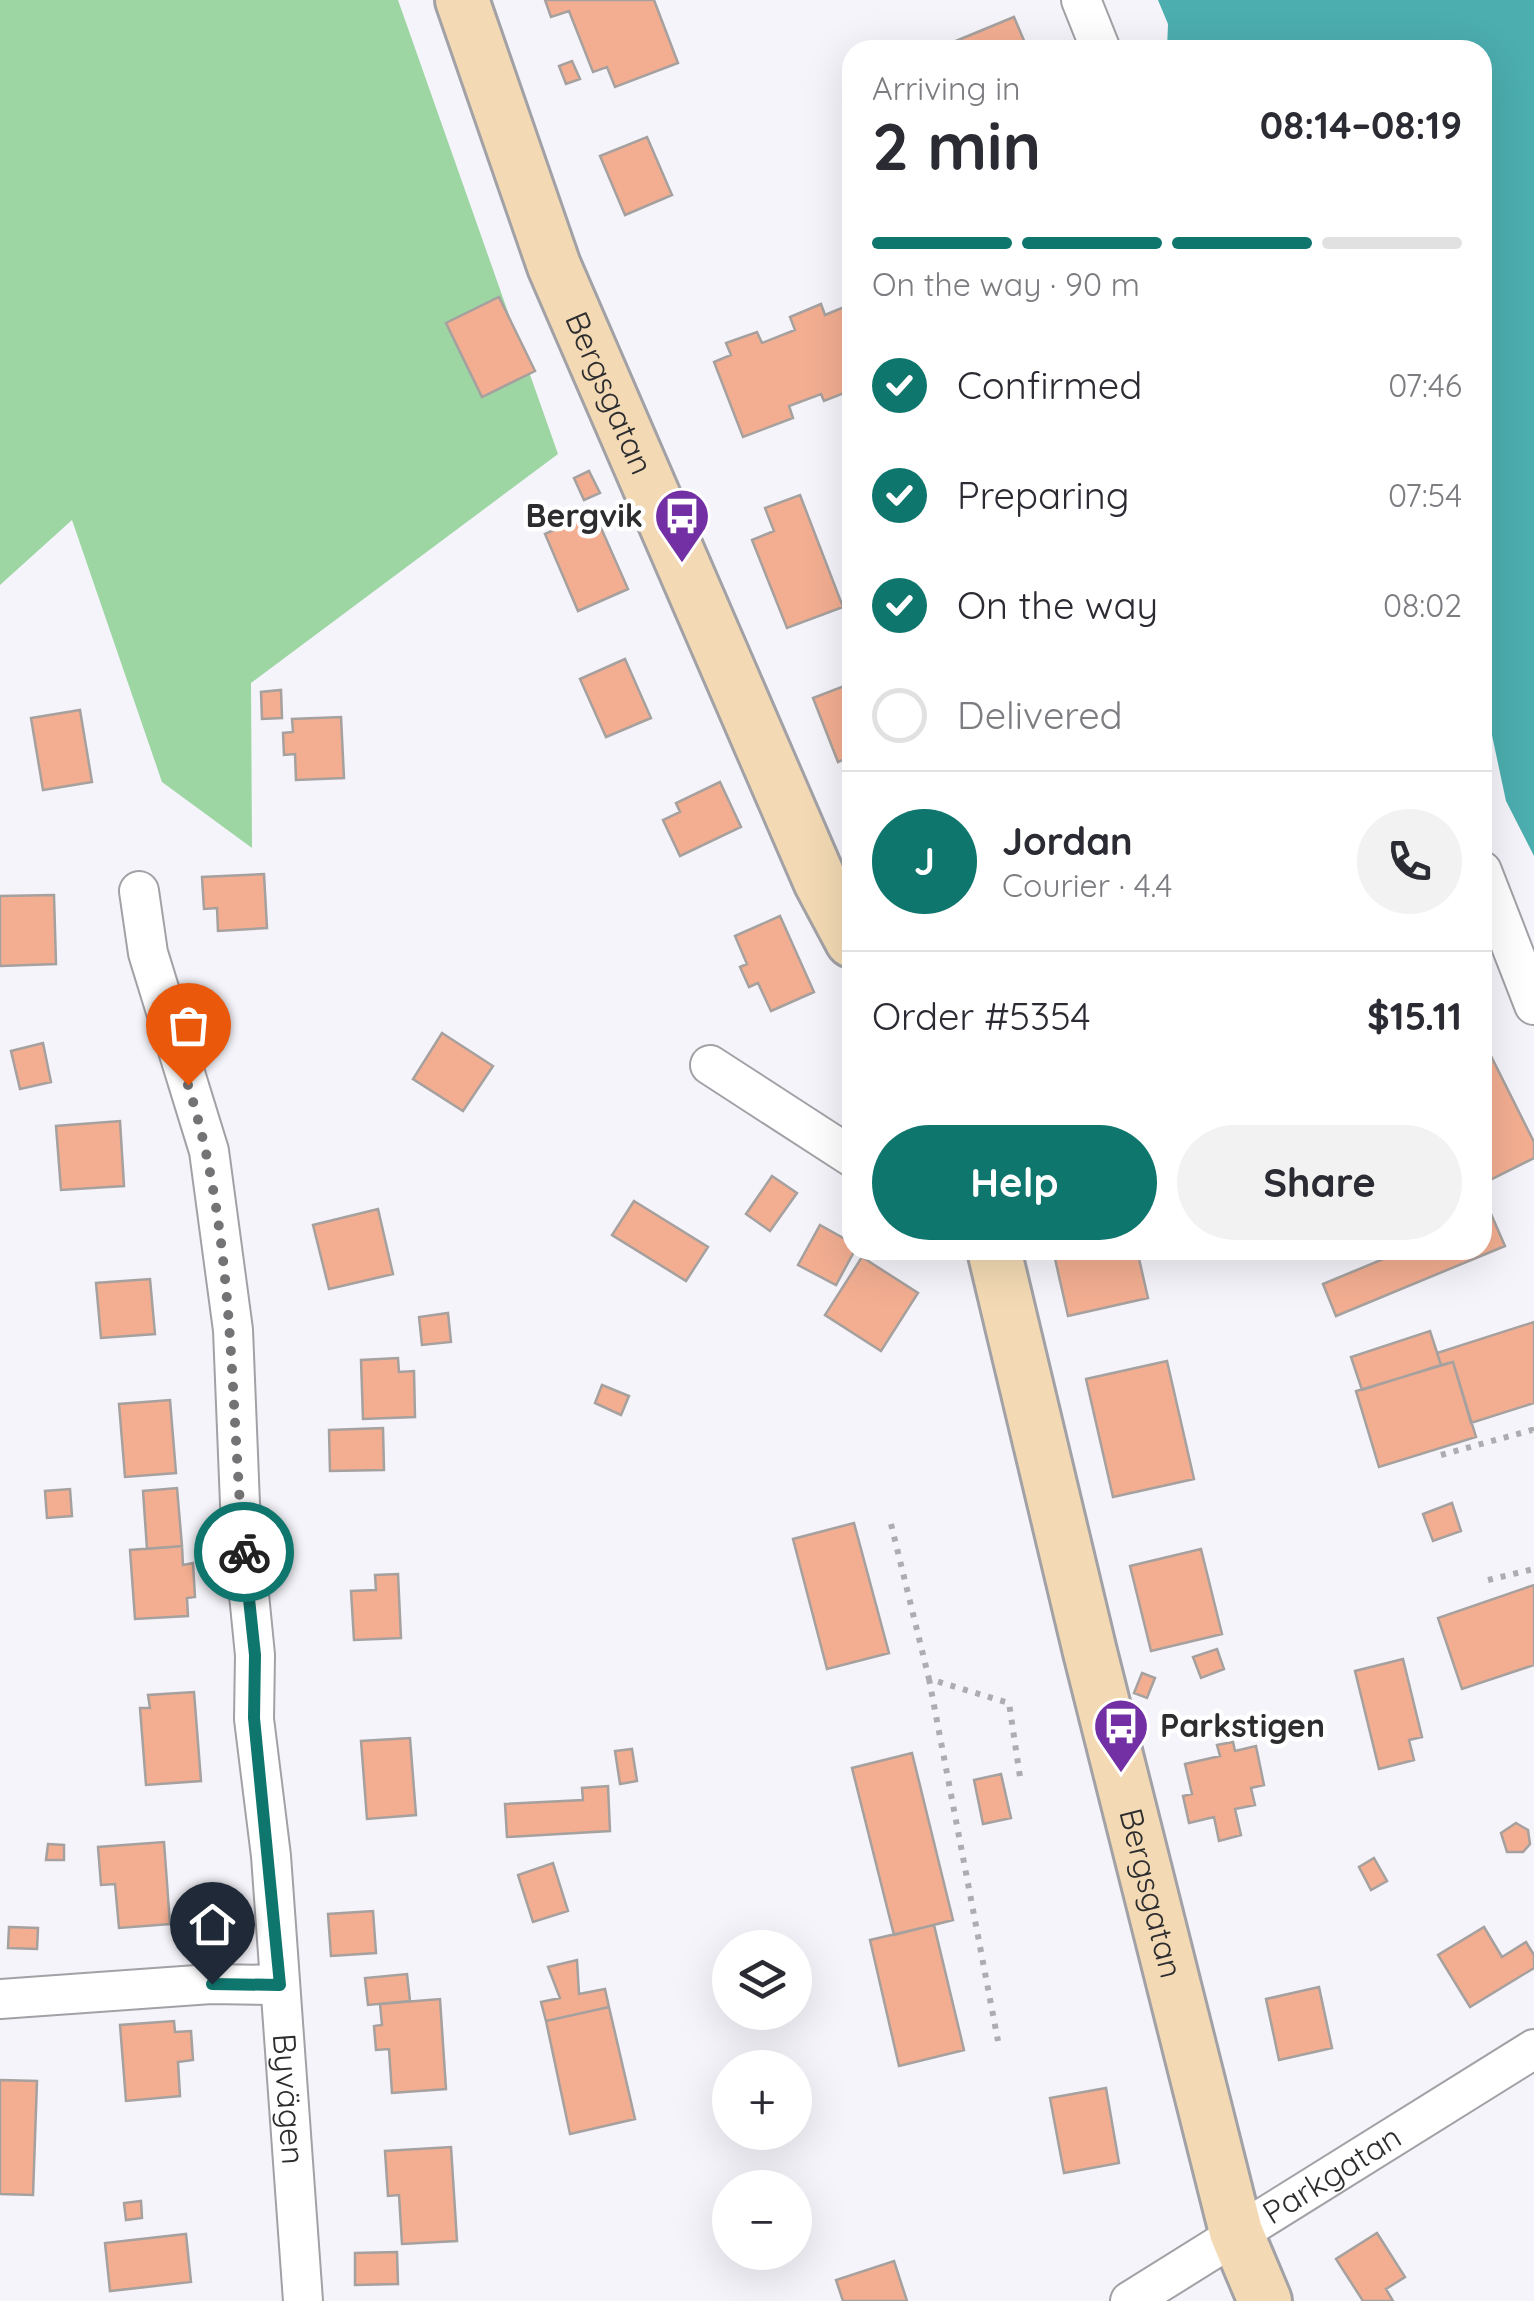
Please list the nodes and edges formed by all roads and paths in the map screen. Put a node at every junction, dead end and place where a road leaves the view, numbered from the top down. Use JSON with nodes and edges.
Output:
{"nodes":[{"id":1,"x":462,"y":0,"type":"edge"},
{"id":2,"x":1081,"y":0,"type":"edge"},
{"id":3,"x":1097,"y":40,"type":"edge"},
{"id":4,"x":138,"y":891,"type":"dead end"},
{"id":5,"x":1492,"y":898,"type":"edge"},
{"id":6,"x":842,"y":922,"type":"edge"},
{"id":7,"x":1534,"y":1006,"type":"edge"},
{"id":8,"x":710,"y":1065,"type":"dead end"},
{"id":9,"x":842,"y":1151,"type":"edge"},
{"id":10,"x":996,"y":1260,"type":"edge"},
{"id":11,"x":1534,"y":1436,"type":"edge"},
{"id":12,"x":1441,"y":1455,"type":"dead end"},
{"id":13,"x":890,"y":1524,"type":"dead end"},
{"id":14,"x":1534,"y":1569,"type":"edge"},
{"id":15,"x":1488,"y":1580,"type":"dead end"},
{"id":16,"x":928,"y":1679,"type":"junction"},
{"id":17,"x":1020,"y":1777,"type":"dead end"},
{"id":18,"x":280,"y":1985,"type":"junction"},
{"id":19,"x":0,"y":1999,"type":"edge"},
{"id":20,"x":998,"y":2041,"type":"dead end"},
{"id":21,"x":1534,"y":2049,"type":"edge"},
{"id":22,"x":1236,"y":2232,"type":"junction"},
{"id":23,"x":303,"y":2301,"type":"edge"},
{"id":24,"x":1130,"y":2301,"type":"edge"},
{"id":25,"x":1265,"y":2301,"type":"edge"}],
"edges":[{"from":1,"to":6,"type":"street","name":"Bergsgatan"},
{"from":2,"to":3,"type":"street"},
{"from":4,"to":18,"type":"street","name":"Byvägen"},
{"from":5,"to":7,"type":"street"},
{"from":8,"to":9,"type":"street"},
{"from":10,"to":22,"type":"street","name":"Bergsgatan"},
{"from":11,"to":12,"type":"path"},
{"from":13,"to":16,"type":"path"},
{"from":14,"to":15,"type":"path"},
{"from":16,"to":17,"type":"path"},
{"from":16,"to":20,"type":"path"},
{"from":18,"to":19,"type":"street"},
{"from":18,"to":23,"type":"street","name":"Byvägen"},
{"from":21,"to":22,"type":"street","name":"Parkgatan"},
{"from":22,"to":24,"type":"street","name":"Parkgatan"},
{"from":22,"to":25,"type":"street","name":"Bergsgatan"}]}
